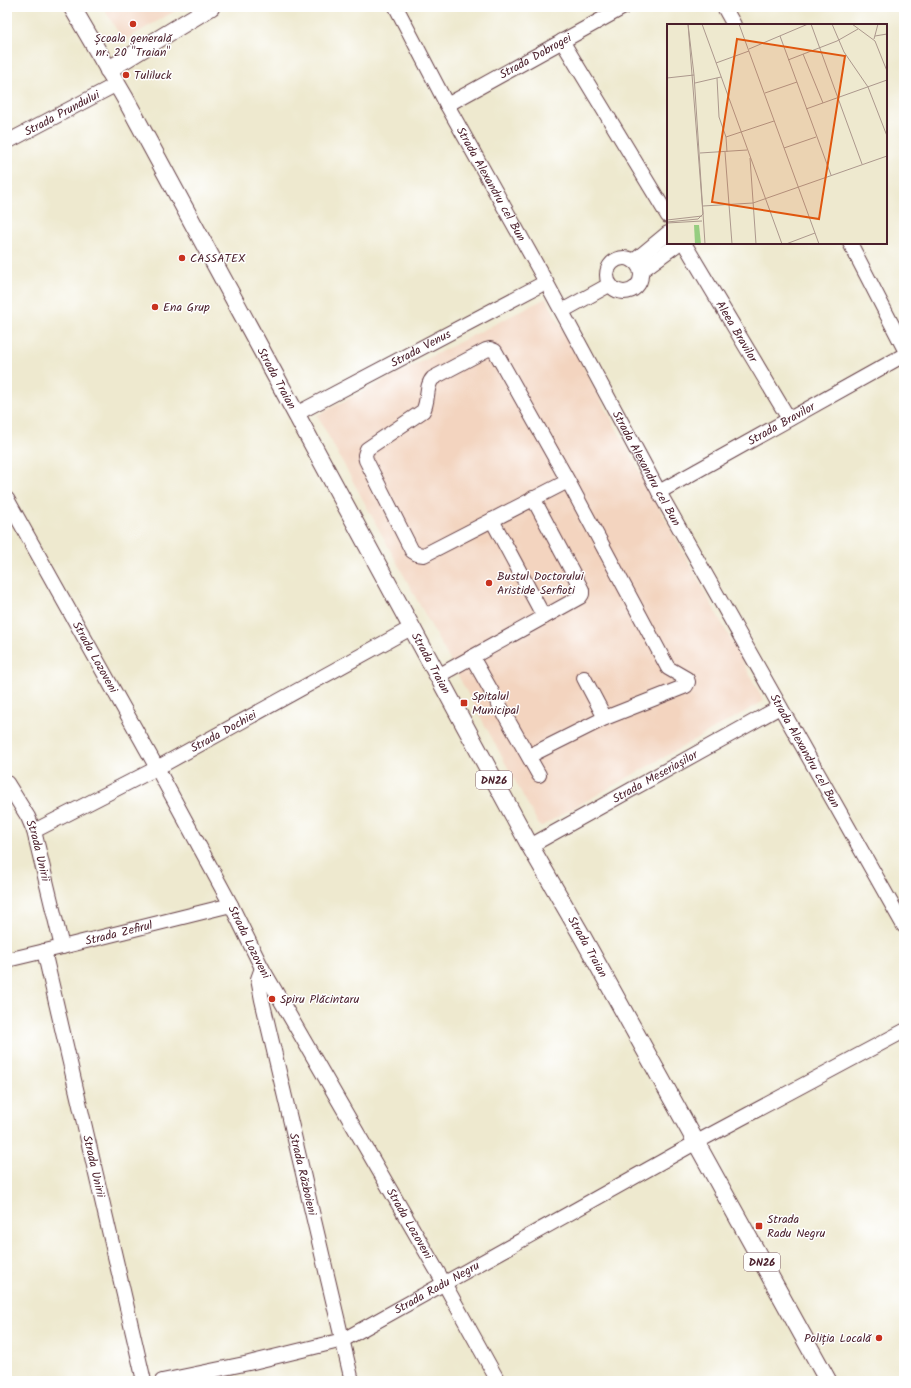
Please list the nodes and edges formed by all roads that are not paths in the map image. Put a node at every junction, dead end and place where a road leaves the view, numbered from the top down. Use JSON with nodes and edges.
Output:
{"nodes":[{"id":1,"x":72,"y":7,"type":"edge"},
{"id":2,"x":211,"y":7,"type":"edge"},
{"id":3,"x":396,"y":7,"type":"edge"},
{"id":4,"x":624,"y":7,"type":"edge"},
{"id":5,"x":724,"y":7,"type":"edge"},
{"id":6,"x":733,"y":24,"type":"edge"},
{"id":7,"x":562,"y":41,"type":"junction"},
{"id":8,"x":113,"y":77,"type":"junction"},
{"id":9,"x":447,"y":105,"type":"junction"},
{"id":10,"x":7,"y":142,"type":"edge"},
{"id":11,"x":667,"y":214,"type":"edge"},
{"id":12,"x":667,"y":235,"type":"edge"},
{"id":13,"x":677,"y":244,"type":"edge"},
{"id":14,"x":685,"y":244,"type":"edge"},
{"id":15,"x":851,"y":244,"type":"edge"},
{"id":16,"x":637,"y":266,"type":"junction"},
{"id":17,"x":546,"y":282,"type":"junction"},
{"id":18,"x":609,"y":285,"type":"junction"},
{"id":19,"x":562,"y":311,"type":"junction"},
{"id":20,"x":904,"y":348,"type":"edge"},
{"id":21,"x":904,"y":355,"type":"edge"},
{"id":22,"x":296,"y":414,"type":"junction"},
{"id":23,"x":789,"y":419,"type":"junction"},
{"id":24,"x":568,"y":481,"type":"junction"},
{"id":25,"x":659,"y":492,"type":"junction"},
{"id":26,"x":7,"y":498,"type":"edge"},
{"id":27,"x":533,"y":498,"type":"junction"},
{"id":28,"x":492,"y":520,"type":"junction"},
{"id":29,"x":544,"y":617,"type":"junction"},
{"id":30,"x":411,"y":628,"type":"junction"},
{"id":31,"x":472,"y":657,"type":"junction"},
{"id":32,"x":438,"y":676,"type":"junction"},
{"id":33,"x":584,"y":678,"type":"dead end"},
{"id":34,"x":780,"y":707,"type":"junction"},
{"id":35,"x":605,"y":718,"type":"junction"},
{"id":36,"x":529,"y":756,"type":"junction"},
{"id":37,"x":157,"y":768,"type":"junction"},
{"id":38,"x":539,"y":774,"type":"dead end"},
{"id":39,"x":7,"y":783,"type":"edge"},
{"id":40,"x":34,"y":831,"type":"junction"},
{"id":41,"x":530,"y":846,"type":"junction"},
{"id":42,"x":230,"y":905,"type":"junction"},
{"id":43,"x":904,"y":926,"type":"edge"},
{"id":44,"x":62,"y":947,"type":"junction"},
{"id":45,"x":44,"y":951,"type":"junction"},
{"id":46,"x":7,"y":960,"type":"edge"},
{"id":47,"x":262,"y":968,"type":"junction"},
{"id":48,"x":904,"y":1031,"type":"edge"},
{"id":49,"x":695,"y":1143,"type":"junction"},
{"id":50,"x":444,"y":1283,"type":"junction"},
{"id":51,"x":343,"y":1340,"type":"junction"},
{"id":52,"x":144,"y":1381,"type":"edge"},
{"id":53,"x":162,"y":1381,"type":"edge"},
{"id":54,"x":352,"y":1381,"type":"edge"},
{"id":55,"x":498,"y":1381,"type":"edge"},
{"id":56,"x":828,"y":1381,"type":"edge"}],
"edges":[{"from":1,"to":8,"type":"main road","name":"Strada Traian","number":"DN26"},
{"from":2,"to":8,"type":"main road","name":"Strada Prundului"},
{"from":3,"to":9,"type":"street","name":"Strada Alexandru cel Bun"},
{"from":4,"to":7,"type":"street","name":"Strada Dobrogei"},
{"from":5,"to":6,"type":"street"},
{"from":7,"to":9,"type":"street","name":"Strada Dobrogei"},
{"from":7,"to":11,"type":"street"},
{"from":8,"to":10,"type":"street","name":"Strada Prundului"},
{"from":8,"to":22,"type":"main road","name":"Strada Traian","number":"DN26"},
{"from":9,"to":17,"type":"street","name":"Strada Alexandru cel Bun"},
{"from":12,"to":16,"type":"street"},
{"from":13,"to":16,"type":"street"},
{"from":14,"to":23,"type":"street","name":"Aleea Bravilor"},
{"from":15,"to":20,"type":"street"},
{"from":16,"to":18,"type":"street"},
{"from":16,"to":18,"type":"street"},
{"from":17,"to":19,"type":"street","name":"Strada Alexandru cel Bun"},
{"from":17,"to":22,"type":"street","name":"Strada Venus"},
{"from":18,"to":19,"type":"street"},
{"from":19,"to":25,"type":"street","name":"Strada Alexandru cel Bun"},
{"from":21,"to":23,"type":"street","name":"Strada Bravilor"},
{"from":22,"to":30,"type":"main road","name":"Strada Traian","number":"DN26"},
{"from":23,"to":25,"type":"street","name":"Strada Bravilor"},
{"from":24,"to":27,"type":"street"},
{"from":24,"to":28,"type":"street"},
{"from":24,"to":35,"type":"street"},
{"from":25,"to":34,"type":"street","name":"Strada Alexandru cel Bun"},
{"from":26,"to":37,"type":"street","name":"Strada Lozoveni"},
{"from":27,"to":28,"type":"street"},
{"from":27,"to":29,"type":"street"},
{"from":28,"to":29,"type":"street"},
{"from":29,"to":31,"type":"street"},
{"from":30,"to":32,"type":"main road","name":"Strada Traian","number":"DN26"},
{"from":30,"to":37,"type":"street","name":"Strada Dochiei"},
{"from":31,"to":32,"type":"street"},
{"from":31,"to":36,"type":"street"},
{"from":32,"to":41,"type":"main road","name":"Strada Traian","number":"DN26"},
{"from":33,"to":35,"type":"street"},
{"from":34,"to":41,"type":"street","name":"Strada Meseriașilor"},
{"from":34,"to":43,"type":"street","name":"Strada Alexandru cel Bun"},
{"from":35,"to":36,"type":"street"},
{"from":36,"to":38,"type":"street"},
{"from":37,"to":40,"type":"street","name":"Strada Dochiei"},
{"from":37,"to":42,"type":"street","name":"Strada Lozoveni"},
{"from":39,"to":40,"type":"street","name":"Strada Unirii"},
{"from":40,"to":44,"type":"street","name":"Strada Unirii"},
{"from":41,"to":49,"type":"main road","name":"Strada Traian","number":"DN26"},
{"from":42,"to":44,"type":"street","name":"Strada Zefirul"},
{"from":42,"to":47,"type":"street","name":"Strada Lozoveni"},
{"from":44,"to":45,"type":"street","name":"Strada Zefirul"},
{"from":45,"to":46,"type":"street","name":"Strada Zefirul"},
{"from":45,"to":52,"type":"street","name":"Strada Unirii"},
{"from":47,"to":50,"type":"street","name":"Strada Lozoveni"},
{"from":47,"to":51,"type":"street","name":"Strada Războieni"},
{"from":48,"to":49,"type":"street","name":"Strada Radu Negru"},
{"from":49,"to":50,"type":"street","name":"Strada Radu Negru"},
{"from":49,"to":56,"type":"main road","name":"Strada Traian","number":"DN26"},
{"from":50,"to":51,"type":"street","name":"Strada Radu Negru"},
{"from":50,"to":55,"type":"street","name":"Strada Lozoveni"},
{"from":51,"to":53,"type":"street","name":"Strada Radu Negru"},
{"from":51,"to":54,"type":"street","name":"Strada Războieni"}]}
